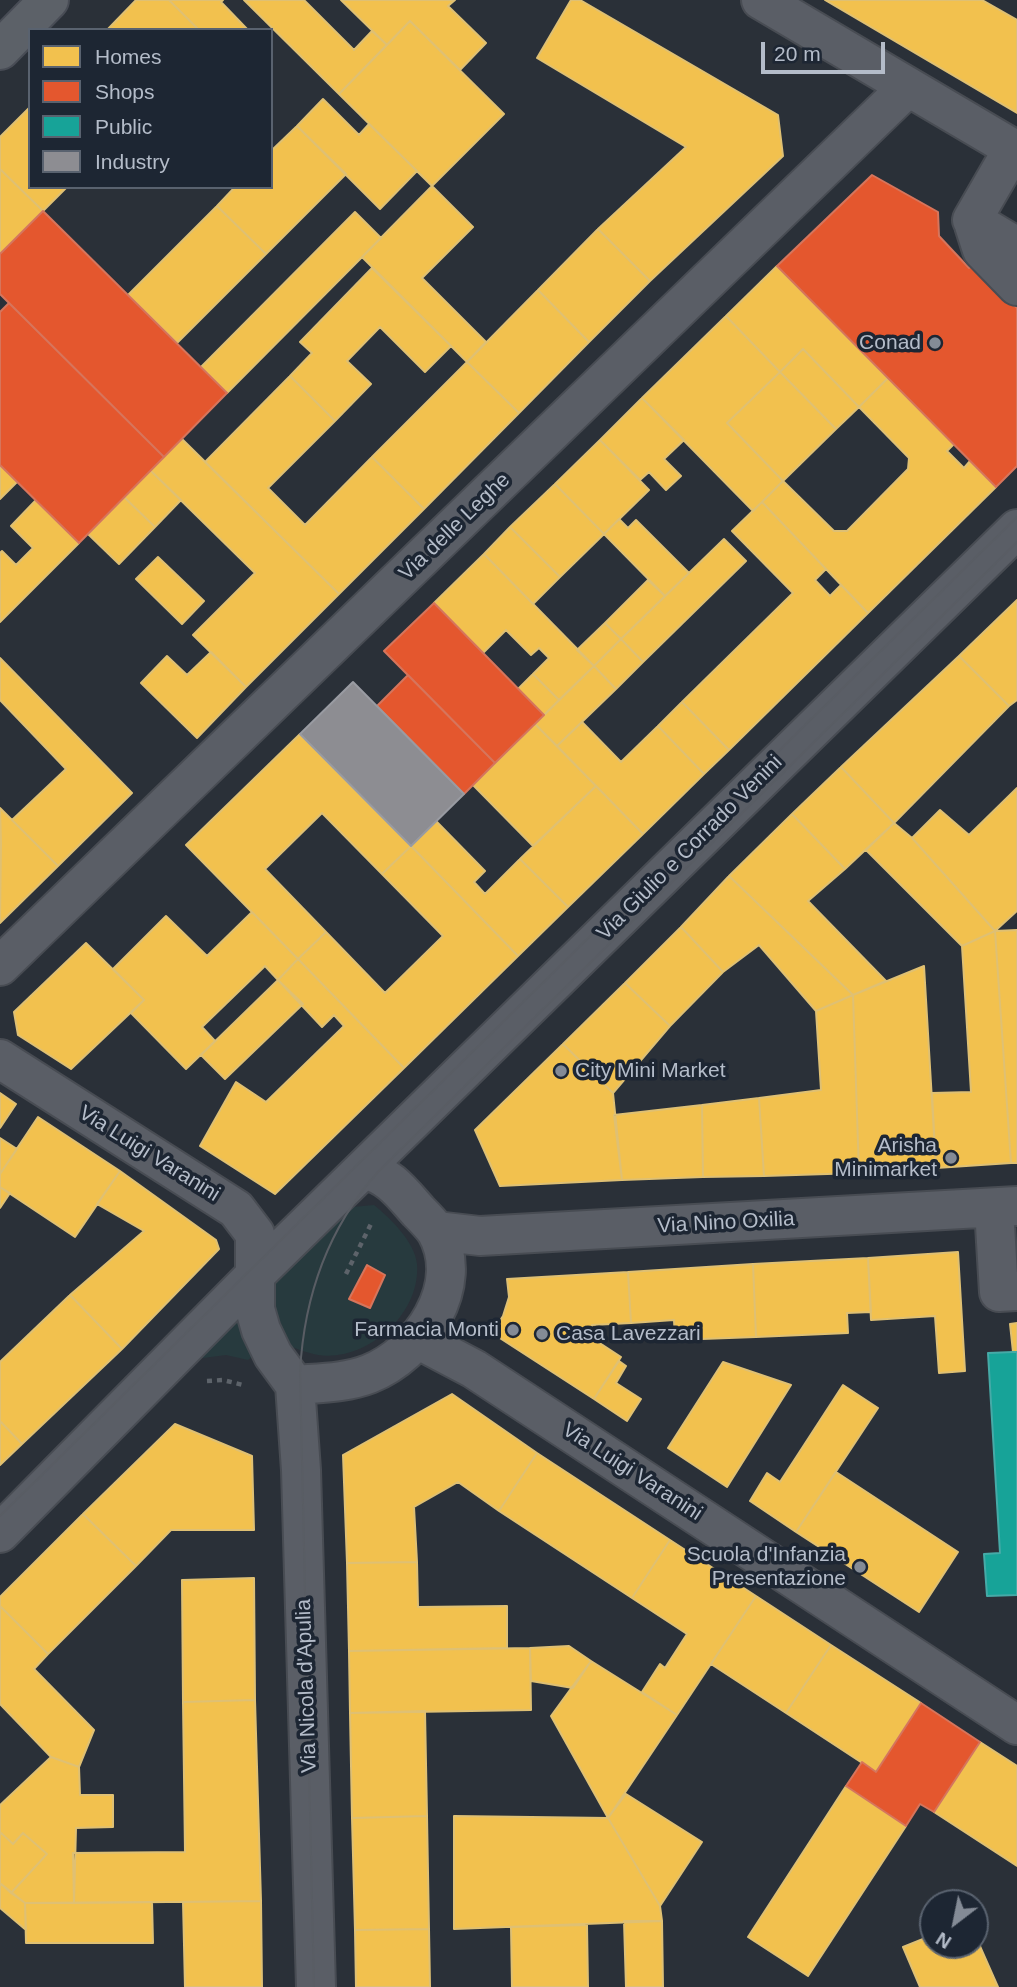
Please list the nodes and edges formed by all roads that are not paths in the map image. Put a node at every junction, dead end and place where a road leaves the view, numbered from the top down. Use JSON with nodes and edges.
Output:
{"nodes":[{"id":1,"x":50,"y":0,"type":"edge"},
{"id":2,"x":761,"y":0,"type":"edge"},
{"id":3,"x":0,"y":50,"type":"edge"},
{"id":4,"x":908,"y":87,"type":"junction"},
{"id":5,"x":1015,"y":150,"type":"edge"},
{"id":6,"x":972,"y":220,"type":"junction"},
{"id":7,"x":1017,"y":247,"type":"edge"},
{"id":8,"x":1017,"y":286,"type":"edge"},
{"id":9,"x":1017,"y":529,"type":"edge"},
{"id":10,"x":0,"y":966,"type":"edge"},
{"id":11,"x":0,"y":1059,"type":"edge"},
{"id":12,"x":365,"y":1170,"type":"junction"},
{"id":13,"x":1005,"y":1207,"type":"edge"},
{"id":14,"x":436,"y":1231,"type":"junction"},
{"id":15,"x":254,"y":1276,"type":"junction"},
{"id":16,"x":1017,"y":1291,"type":"edge"},
{"id":17,"x":419,"y":1340,"type":"junction"},
{"id":18,"x":295,"y":1385,"type":"junction"},
{"id":19,"x":0,"y":1533,"type":"edge"},
{"id":20,"x":1017,"y":1726,"type":"edge"},
{"id":21,"x":316,"y":1987,"type":"edge"}],
"edges":[{"from":1,"to":3,"type":"main road"},
{"from":2,"to":4,"type":"street"},
{"from":4,"to":5,"type":"street"},
{"from":4,"to":10,"type":"street","name":"Via delle Leghe"},
{"from":5,"to":6,"type":"street"},
{"from":6,"to":7,"type":"street"},
{"from":6,"to":8,"type":"street"},
{"from":9,"to":12,"type":"street","name":"Via Giulio e Corrado Venini"},
{"from":11,"to":15,"type":"street","name":"Via Luigi Varanini"},
{"from":12,"to":14,"type":"street"},
{"from":12,"to":15,"type":"street"},
{"from":13,"to":14,"type":"street","name":"Via Nino Oxilia"},
{"from":13,"to":16,"type":"street"},
{"from":14,"to":17,"type":"street"},
{"from":15,"to":18,"type":"street"},
{"from":15,"to":19,"type":"street"},
{"from":17,"to":18,"type":"street"},
{"from":17,"to":20,"type":"street","name":"Via Luigi Varanini"},
{"from":18,"to":21,"type":"street","name":"Via Nicola d'Apulia"}]}
